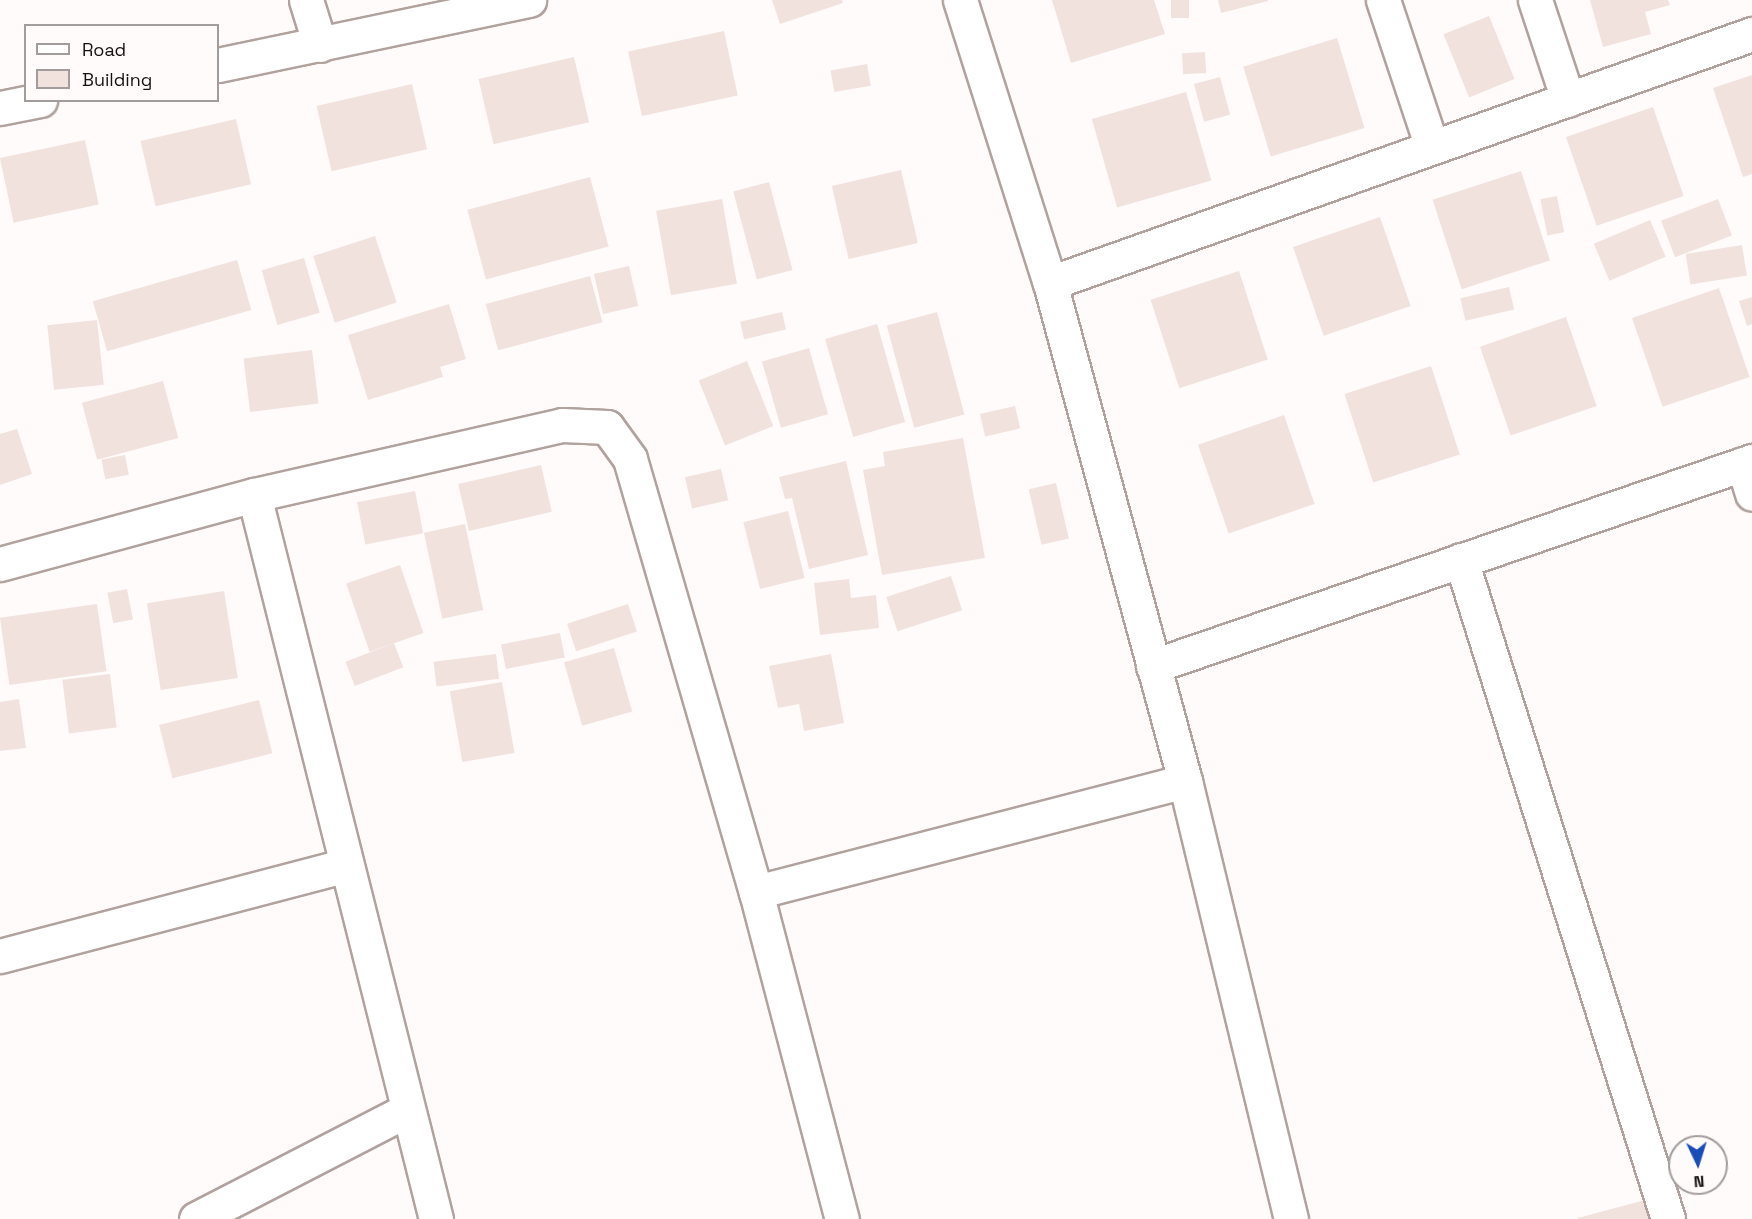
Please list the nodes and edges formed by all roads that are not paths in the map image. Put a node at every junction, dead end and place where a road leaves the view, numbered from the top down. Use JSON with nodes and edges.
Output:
{"nodes":[{"id":1,"x":306,"y":0,"type":"edge"},
{"id":2,"x":529,"y":0,"type":"edge"},
{"id":3,"x":960,"y":0,"type":"edge"},
{"id":4,"x":1383,"y":0,"type":"edge"},
{"id":5,"x":1535,"y":0,"type":"edge"},
{"id":6,"x":1752,"y":34,"type":"edge"},
{"id":7,"x":320,"y":45,"type":"junction"},
{"id":8,"x":219,"y":65,"type":"edge"},
{"id":9,"x":1568,"y":100,"type":"junction"},
{"id":10,"x":30,"y":102,"type":"edge"},
{"id":11,"x":0,"y":108,"type":"edge"},
{"id":12,"x":1432,"y":147,"type":"junction"},
{"id":13,"x":1050,"y":283,"type":"junction"},
{"id":14,"x":1749,"y":473,"type":"edge"},
{"id":15,"x":254,"y":495,"type":"junction"},
{"id":16,"x":1461,"y":560,"type":"junction"},
{"id":17,"x":0,"y":564,"type":"edge"},
{"id":18,"x":1153,"y":666,"type":"junction"},
{"id":19,"x":1185,"y":781,"type":"junction"},
{"id":20,"x":344,"y":866,"type":"junction"},
{"id":21,"x":756,"y":892,"type":"junction"},
{"id":22,"x":0,"y":956,"type":"edge"},
{"id":23,"x":407,"y":1110,"type":"junction"},
{"id":24,"x":196,"y":1219,"type":"edge"},
{"id":25,"x":436,"y":1219,"type":"edge"},
{"id":26,"x":842,"y":1219,"type":"edge"},
{"id":27,"x":1291,"y":1219,"type":"edge"},
{"id":28,"x":1668,"y":1219,"type":"edge"}],
"edges":[{"from":1,"to":7,"type":"street"},
{"from":2,"to":7,"type":"street"},
{"from":3,"to":13,"type":"street"},
{"from":4,"to":12,"type":"street"},
{"from":5,"to":9,"type":"street"},
{"from":6,"to":9,"type":"street"},
{"from":7,"to":8,"type":"street"},
{"from":9,"to":12,"type":"street"},
{"from":10,"to":11,"type":"street"},
{"from":12,"to":13,"type":"street"},
{"from":13,"to":18,"type":"street"},
{"from":14,"to":16,"type":"street"},
{"from":15,"to":17,"type":"street"},
{"from":15,"to":20,"type":"street"},
{"from":15,"to":21,"type":"street"},
{"from":16,"to":18,"type":"street"},
{"from":16,"to":28,"type":"street"},
{"from":18,"to":19,"type":"street"},
{"from":19,"to":21,"type":"street"},
{"from":19,"to":27,"type":"street"},
{"from":20,"to":22,"type":"street"},
{"from":20,"to":23,"type":"street"},
{"from":21,"to":26,"type":"street"},
{"from":23,"to":24,"type":"street"},
{"from":23,"to":25,"type":"street"}]}
